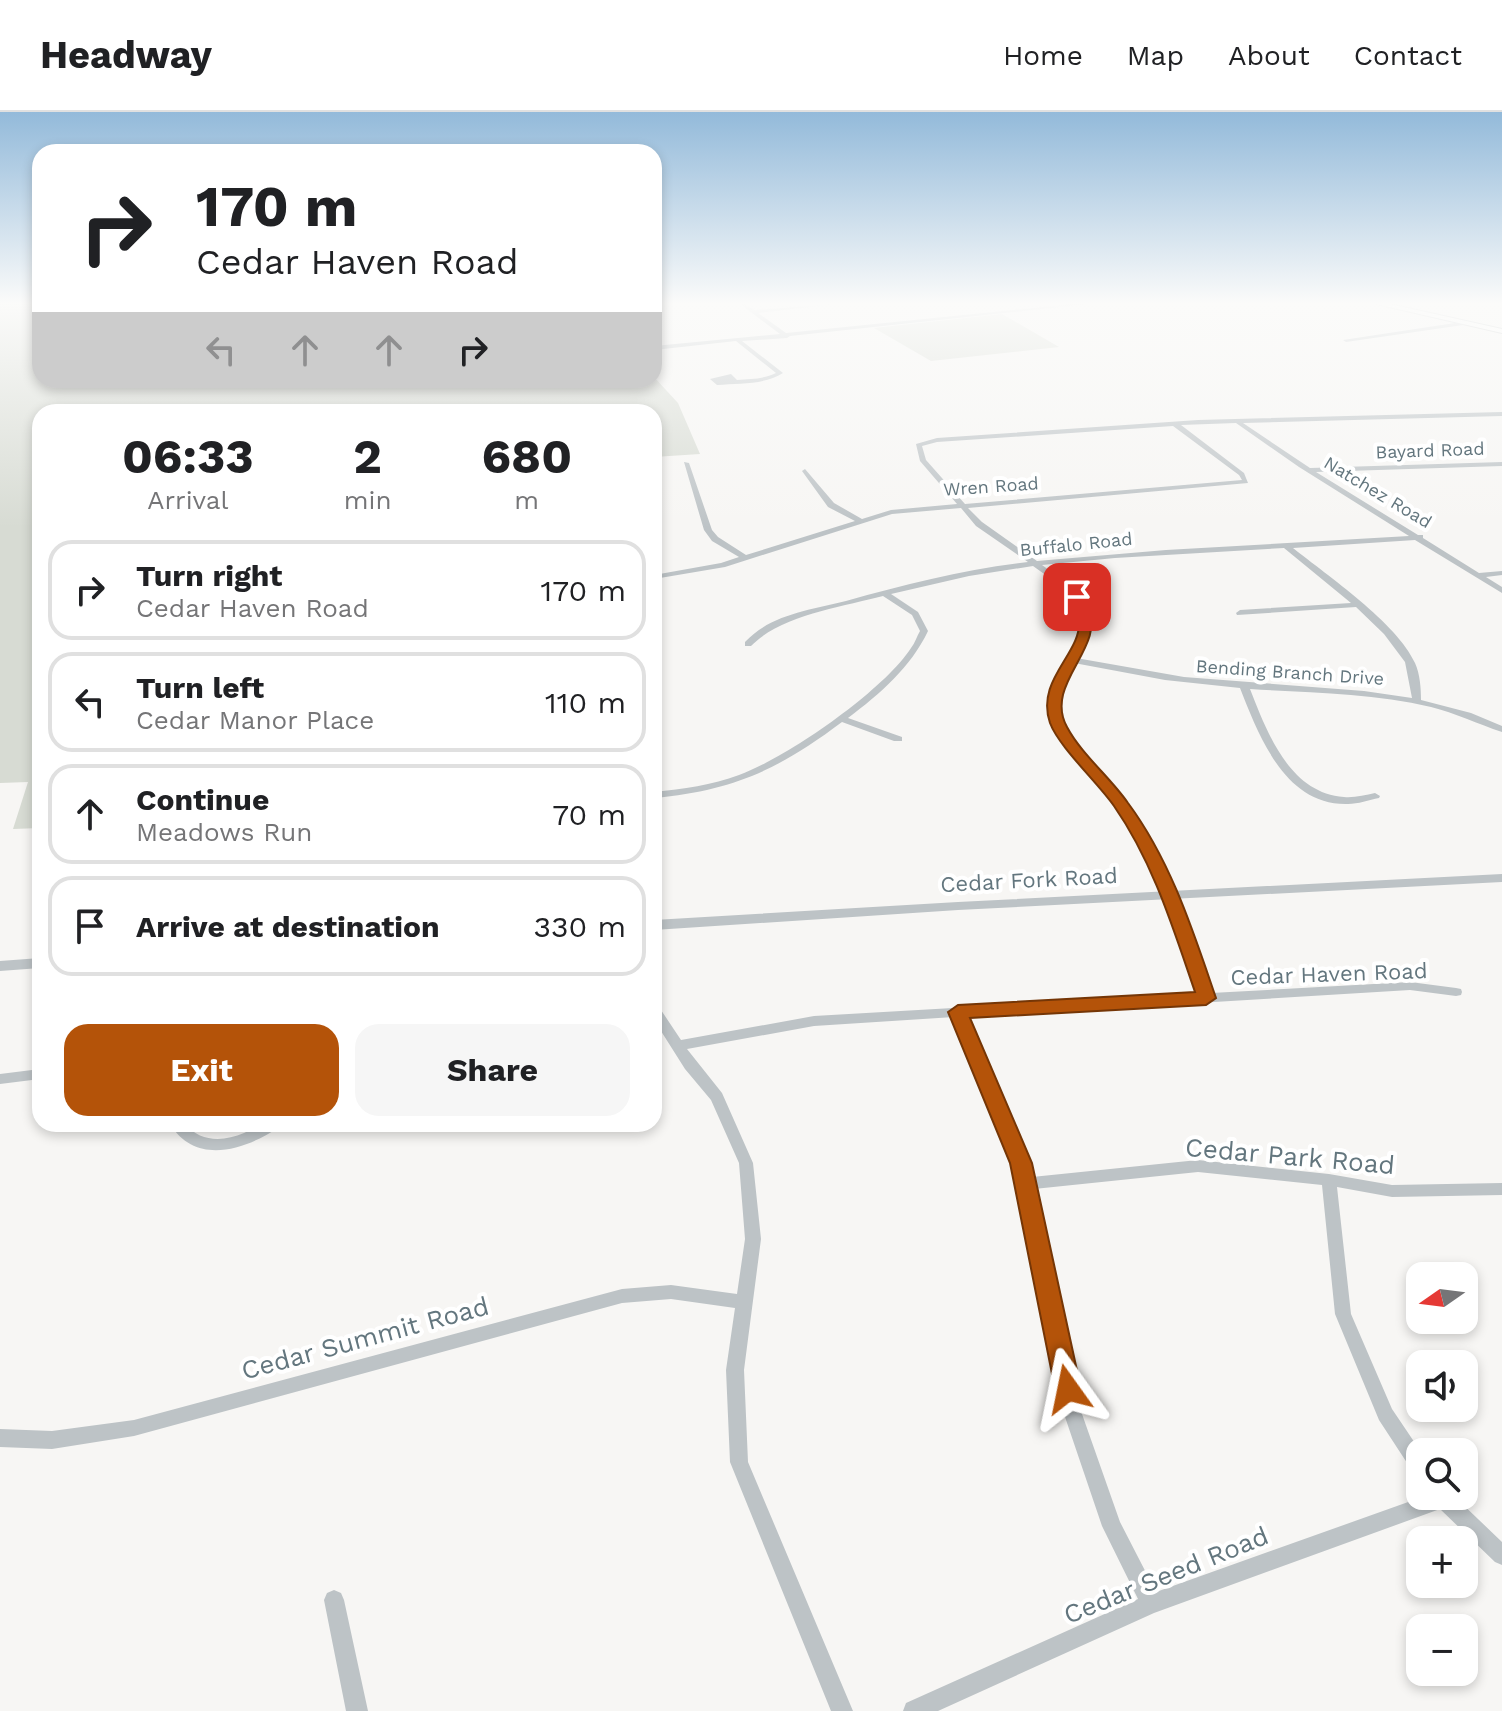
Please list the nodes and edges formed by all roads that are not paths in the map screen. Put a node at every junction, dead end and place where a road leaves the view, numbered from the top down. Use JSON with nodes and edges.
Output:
{"nodes":[{"id":1,"x":758,"y":379,"type":"edge"},
{"id":2,"x":735,"y":381,"type":"dead end"},
{"id":3,"x":1502,"y":414,"type":"edge"},
{"id":4,"x":1237,"y":421,"type":"junction"},
{"id":5,"x":1175,"y":424,"type":"junction"},
{"id":6,"x":686,"y":463,"type":"dead end"},
{"id":7,"x":1502,"y":464,"type":"edge"},
{"id":8,"x":1311,"y":470,"type":"junction"},
{"id":9,"x":805,"y":471,"type":"dead end"},
{"id":10,"x":960,"y":504,"type":"junction"},
{"id":11,"x":859,"y":520,"type":"junction"},
{"id":12,"x":1420,"y":537,"type":"junction"},
{"id":13,"x":1286,"y":546,"type":"junction"},
{"id":14,"x":746,"y":558,"type":"junction"},
{"id":15,"x":1035,"y":564,"type":"junction"},
{"id":16,"x":1502,"y":573,"type":"edge"},
{"id":17,"x":662,"y":575,"type":"edge"},
{"id":18,"x":1479,"y":575,"type":"junction"},
{"id":19,"x":1502,"y":591,"type":"edge"},
{"id":20,"x":884,"y":593,"type":"junction"},
{"id":21,"x":1355,"y":605,"type":"junction"},
{"id":22,"x":1240,"y":613,"type":"dead end"},
{"id":23,"x":748,"y":644,"type":"dead end"},
{"id":24,"x":1072,"y":660,"type":"junction"},
{"id":25,"x":1244,"y":686,"type":"junction"},
{"id":26,"x":1417,"y":699,"type":"junction"},
{"id":27,"x":839,"y":718,"type":"junction"},
{"id":28,"x":1502,"y":729,"type":"edge"},
{"id":29,"x":898,"y":739,"type":"dead end"},
{"id":30,"x":662,"y":794,"type":"edge"},
{"id":31,"x":1375,"y":796,"type":"dead end"},
{"id":32,"x":1502,"y":878,"type":"edge"},
{"id":33,"x":1171,"y":895,"type":"junction"},
{"id":34,"x":662,"y":925,"type":"edge"},
{"id":35,"x":32,"y":964,"type":"edge"},
{"id":36,"x":0,"y":966,"type":"edge"},
{"id":37,"x":1456,"y":992,"type":"dead end"},
{"id":38,"x":1206,"y":998,"type":"junction"},
{"id":39,"x":958,"y":1012,"type":"junction"},
{"id":40,"x":662,"y":1023,"type":"edge"},
{"id":41,"x":677,"y":1046,"type":"junction"},
{"id":42,"x":32,"y":1075,"type":"edge"},
{"id":43,"x":0,"y":1079,"type":"edge"},
{"id":44,"x":184,"y":1132,"type":"edge"},
{"id":45,"x":259,"y":1132,"type":"edge"},
{"id":46,"x":1329,"y":1180,"type":"junction"},
{"id":47,"x":1025,"y":1184,"type":"junction"},
{"id":48,"x":1502,"y":1189,"type":"edge"},
{"id":49,"x":744,"y":1302,"type":"junction"},
{"id":50,"x":0,"y":1438,"type":"edge"},
{"id":51,"x":1406,"y":1445,"type":"edge"},
{"id":52,"x":1408,"y":1510,"type":"edge"},
{"id":53,"x":1454,"y":1510,"type":"edge"},
{"id":54,"x":1502,"y":1555,"type":"edge"},
{"id":55,"x":334,"y":1600,"type":"dead end"},
{"id":56,"x":1151,"y":1604,"type":"junction"},
{"id":57,"x":357,"y":1711,"type":"edge"},
{"id":58,"x":842,"y":1711,"type":"edge"},
{"id":59,"x":914,"y":1711,"type":"edge"}],
"edges":[{"from":1,"to":2,"type":"street"},
{"from":3,"to":4,"type":"street"},
{"from":4,"to":5,"type":"street"},
{"from":4,"to":8,"type":"street","name":"Natchez Road"},
{"from":5,"to":10,"type":"street"},
{"from":5,"to":10,"type":"street","name":"Wren Road"},
{"from":6,"to":14,"type":"street"},
{"from":7,"to":8,"type":"street","name":"Bayard Road"},
{"from":8,"to":12,"type":"street","name":"Natchez Road"},
{"from":9,"to":11,"type":"street"},
{"from":10,"to":11,"type":"street","name":"Wren Road"},
{"from":10,"to":15,"type":"street"},
{"from":11,"to":14,"type":"street","name":"Wren Road"},
{"from":12,"to":13,"type":"street","name":"Buffalo Road"},
{"from":12,"to":18,"type":"street","name":"Natchez Road"},
{"from":13,"to":15,"type":"street","name":"Buffalo Road"},
{"from":13,"to":21,"type":"street"},
{"from":14,"to":17,"type":"street","name":"Wren Road"},
{"from":15,"to":20,"type":"street","name":"Buffalo Road"},
{"from":15,"to":24,"type":"street"},
{"from":16,"to":18,"type":"street"},
{"from":18,"to":19,"type":"street","name":"Natchez Road"},
{"from":20,"to":23,"type":"street","name":"Buffalo Road"},
{"from":20,"to":27,"type":"street"},
{"from":21,"to":22,"type":"street"},
{"from":21,"to":26,"type":"street"},
{"from":24,"to":25,"type":"street","name":"Bending Branch Drive"},
{"from":24,"to":33,"type":"street"},
{"from":25,"to":26,"type":"street","name":"Bending Branch Drive"},
{"from":25,"to":31,"type":"street"},
{"from":26,"to":28,"type":"street","name":"Bending Branch Drive"},
{"from":27,"to":29,"type":"street"},
{"from":27,"to":30,"type":"street"},
{"from":32,"to":33,"type":"street","name":"Cedar Fork Road"},
{"from":33,"to":34,"type":"street","name":"Cedar Fork Road"},
{"from":33,"to":38,"type":"street"},
{"from":35,"to":36,"type":"street"},
{"from":37,"to":38,"type":"street","name":"Cedar Haven Road"},
{"from":38,"to":39,"type":"street","name":"Cedar Haven Road"},
{"from":39,"to":41,"type":"street","name":"Cedar Haven Road"},
{"from":39,"to":47,"type":"street"},
{"from":40,"to":41,"type":"street"},
{"from":41,"to":49,"type":"street"},
{"from":42,"to":43,"type":"street"},
{"from":44,"to":45,"type":"street"},
{"from":46,"to":47,"type":"street","name":"Cedar Park Road"},
{"from":46,"to":48,"type":"street","name":"Cedar Park Road"},
{"from":46,"to":51,"type":"street"},
{"from":47,"to":56,"type":"street"},
{"from":49,"to":50,"type":"street","name":"Cedar Summit Road"},
{"from":49,"to":58,"type":"street"},
{"from":52,"to":56,"type":"street","name":"Cedar Seed Road"},
{"from":53,"to":54,"type":"street"},
{"from":55,"to":57,"type":"street"},
{"from":56,"to":59,"type":"street","name":"Cedar Seed Road"}]}
